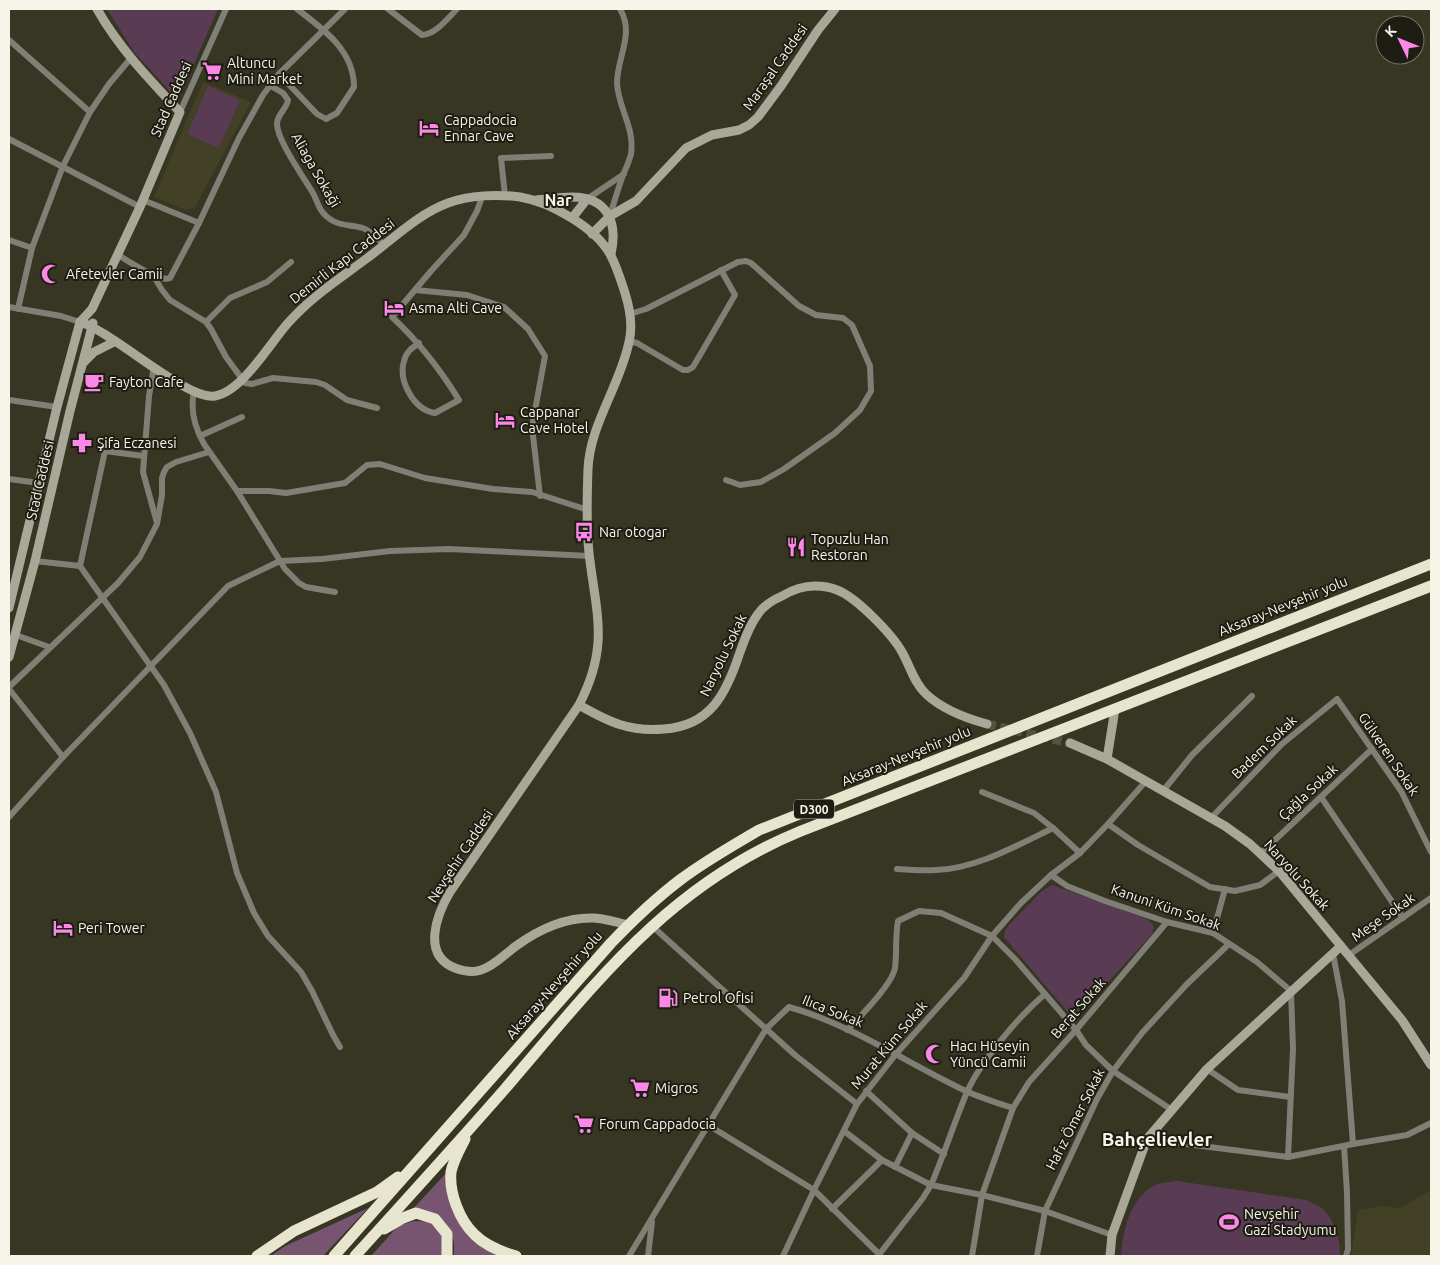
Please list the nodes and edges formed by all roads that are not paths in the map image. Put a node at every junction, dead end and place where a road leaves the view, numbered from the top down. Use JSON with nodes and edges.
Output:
{"nodes":[{"id":1,"x":97,"y":9,"type":"edge"},
{"id":2,"x":226,"y":9,"type":"edge"},
{"id":3,"x":297,"y":9,"type":"edge"},
{"id":4,"x":345,"y":9,"type":"edge"},
{"id":5,"x":388,"y":9,"type":"edge"},
{"id":6,"x":457,"y":9,"type":"edge"},
{"id":7,"x":620,"y":9,"type":"edge"},
{"id":8,"x":835,"y":9,"type":"edge"},
{"id":9,"x":323,"y":29,"type":"junction"},
{"id":10,"x":9,"y":40,"type":"edge"},
{"id":11,"x":132,"y":58,"type":"junction"},
{"id":12,"x":279,"y":74,"type":"junction"},
{"id":13,"x":269,"y":85,"type":"junction"},
{"id":14,"x":90,"y":112,"type":"junction"},
{"id":15,"x":180,"y":112,"type":"junction"},
{"id":16,"x":9,"y":138,"type":"edge"},
{"id":17,"x":551,"y":156,"type":"dead end"},
{"id":18,"x":63,"y":166,"type":"junction"},
{"id":19,"x":624,"y":174,"type":"junction"},
{"id":20,"x":505,"y":196,"type":"junction"},
{"id":21,"x":482,"y":197,"type":"junction"},
{"id":22,"x":587,"y":199,"type":"junction"},
{"id":23,"x":535,"y":200,"type":"junction"},
{"id":24,"x":141,"y":204,"type":"junction"},
{"id":25,"x":610,"y":216,"type":"junction"},
{"id":26,"x":573,"y":217,"type":"junction"},
{"id":27,"x":199,"y":222,"type":"junction"},
{"id":28,"x":592,"y":234,"type":"junction"},
{"id":29,"x":9,"y":240,"type":"edge"},
{"id":30,"x":384,"y":245,"type":"junction"},
{"id":31,"x":32,"y":248,"type":"junction"},
{"id":32,"x":611,"y":254,"type":"junction"},
{"id":33,"x":118,"y":255,"type":"junction"},
{"id":34,"x":291,"y":262,"type":"dead end"},
{"id":35,"x":721,"y":270,"type":"junction"},
{"id":36,"x":153,"y":275,"type":"junction"},
{"id":37,"x":415,"y":290,"type":"junction"},
{"id":38,"x":9,"y":307,"type":"edge"},
{"id":39,"x":18,"y":309,"type":"junction"},
{"id":40,"x":92,"y":309,"type":"junction"},
{"id":41,"x":630,"y":314,"type":"junction"},
{"id":42,"x":80,"y":322,"type":"junction"},
{"id":43,"x":206,"y":322,"type":"junction"},
{"id":44,"x":93,"y":326,"type":"junction"},
{"id":45,"x":630,"y":341,"type":"junction"},
{"id":46,"x":114,"y":342,"type":"junction"},
{"id":47,"x":419,"y":343,"type":"junction"},
{"id":48,"x":82,"y":364,"type":"junction"},
{"id":49,"x":154,"y":366,"type":"junction"},
{"id":50,"x":242,"y":380,"type":"junction"},
{"id":51,"x":194,"y":392,"type":"junction"},
{"id":52,"x":9,"y":400,"type":"edge"},
{"id":53,"x":57,"y":407,"type":"junction"},
{"id":54,"x":377,"y":408,"type":"dead end"},
{"id":55,"x":242,"y":417,"type":"dead end"},
{"id":56,"x":200,"y":436,"type":"junction"},
{"id":57,"x":209,"y":452,"type":"junction"},
{"id":58,"x":143,"y":456,"type":"junction"},
{"id":59,"x":9,"y":479,"type":"edge"},
{"id":60,"x":726,"y":480,"type":"dead end"},
{"id":61,"x":39,"y":483,"type":"junction"},
{"id":62,"x":237,"y":492,"type":"junction"},
{"id":63,"x":540,"y":496,"type":"junction"},
{"id":64,"x":588,"y":510,"type":"junction"},
{"id":65,"x":157,"y":524,"type":"junction"},
{"id":66,"x":590,"y":556,"type":"junction"},
{"id":67,"x":35,"y":560,"type":"junction"},
{"id":68,"x":280,"y":561,"type":"junction"},
{"id":69,"x":1431,"y":564,"type":"edge"},
{"id":70,"x":80,"y":566,"type":"junction"},
{"id":71,"x":13,"y":574,"type":"edge"},
{"id":72,"x":1431,"y":588,"type":"edge"},
{"id":73,"x":335,"y":592,"type":"dead end"},
{"id":74,"x":102,"y":597,"type":"junction"},
{"id":75,"x":9,"y":608,"type":"edge"},
{"id":76,"x":16,"y":635,"type":"junction"},
{"id":77,"x":49,"y":648,"type":"junction"},
{"id":78,"x":9,"y":657,"type":"edge"},
{"id":79,"x":151,"y":665,"type":"junction"},
{"id":80,"x":9,"y":688,"type":"edge"},
{"id":81,"x":1252,"y":696,"type":"dead end"},
{"id":82,"x":1337,"y":699,"type":"joint"},
{"id":83,"x":579,"y":705,"type":"junction"},
{"id":84,"x":1115,"y":709,"type":"junction"},
{"id":85,"x":987,"y":724,"type":"tunnel mouth"},
{"id":86,"x":1070,"y":743,"type":"tunnel mouth"},
{"id":87,"x":1372,"y":749,"type":"junction"},
{"id":88,"x":63,"y":757,"type":"junction"},
{"id":89,"x":1107,"y":759,"type":"junction"},
{"id":90,"x":1146,"y":781,"type":"junction"},
{"id":91,"x":1163,"y":791,"type":"junction"},
{"id":92,"x":982,"y":792,"type":"dead end"},
{"id":93,"x":1321,"y":797,"type":"junction"},
{"id":94,"x":9,"y":817,"type":"edge"},
{"id":95,"x":1211,"y":818,"type":"junction"},
{"id":96,"x":1108,"y":824,"type":"junction"},
{"id":97,"x":1053,"y":828,"type":"junction"},
{"id":98,"x":1431,"y":852,"type":"edge"},
{"id":99,"x":1080,"y":853,"type":"junction"},
{"id":100,"x":1261,"y":853,"type":"junction"},
{"id":101,"x":897,"y":869,"type":"dead end"},
{"id":102,"x":1279,"y":871,"type":"junction"},
{"id":103,"x":1051,"y":875,"type":"junction"},
{"id":104,"x":1225,"y":890,"type":"junction"},
{"id":105,"x":1431,"y":898,"type":"edge"},
{"id":106,"x":1403,"y":918,"type":"junction"},
{"id":107,"x":1167,"y":922,"type":"junction"},
{"id":108,"x":628,"y":925,"type":"junction"},
{"id":109,"x":652,"y":926,"type":"junction"},
{"id":110,"x":1213,"y":934,"type":"junction"},
{"id":111,"x":992,"y":936,"type":"junction"},
{"id":112,"x":1229,"y":944,"type":"junction"},
{"id":113,"x":1341,"y":946,"type":"junction"},
{"id":114,"x":1333,"y":954,"type":"junction"},
{"id":115,"x":1349,"y":955,"type":"junction"},
{"id":116,"x":1291,"y":991,"type":"junction"},
{"id":117,"x":1045,"y":994,"type":"junction"},
{"id":118,"x":766,"y":1029,"type":"junction"},
{"id":119,"x":847,"y":1030,"type":"junction"},
{"id":120,"x":1076,"y":1030,"type":"junction"},
{"id":121,"x":340,"y":1047,"type":"dead end"},
{"id":122,"x":896,"y":1054,"type":"junction"},
{"id":123,"x":1431,"y":1065,"type":"edge"},
{"id":124,"x":1207,"y":1069,"type":"junction"},
{"id":125,"x":1113,"y":1070,"type":"junction"},
{"id":126,"x":866,"y":1091,"type":"junction"},
{"id":127,"x":967,"y":1092,"type":"junction"},
{"id":128,"x":1290,"y":1097,"type":"junction"},
{"id":129,"x":857,"y":1104,"type":"junction"},
{"id":130,"x":1013,"y":1108,"type":"junction"},
{"id":131,"x":1172,"y":1110,"type":"junction"},
{"id":132,"x":1431,"y":1123,"type":"edge"},
{"id":133,"x":708,"y":1125,"type":"junction"},
{"id":134,"x":468,"y":1131,"type":"junction"},
{"id":135,"x":844,"y":1131,"type":"junction"},
{"id":136,"x":912,"y":1133,"type":"junction"},
{"id":137,"x":1147,"y":1140,"type":"junction"},
{"id":138,"x":1353,"y":1144,"type":"junction"},
{"id":139,"x":1344,"y":1146,"type":"junction"},
{"id":140,"x":944,"y":1154,"type":"junction"},
{"id":141,"x":425,"y":1155,"type":"junction"},
{"id":142,"x":1288,"y":1157,"type":"junction"},
{"id":143,"x":882,"y":1160,"type":"junction"},
{"id":144,"x":895,"y":1167,"type":"junction"},
{"id":145,"x":931,"y":1185,"type":"junction"},
{"id":146,"x":814,"y":1190,"type":"junction"},
{"id":147,"x":982,"y":1195,"type":"junction"},
{"id":148,"x":832,"y":1209,"type":"junction"},
{"id":149,"x":1045,"y":1211,"type":"junction"},
{"id":150,"x":653,"y":1218,"type":"junction"},
{"id":151,"x":1112,"y":1234,"type":"junction"},
{"id":152,"x":374,"y":1235,"type":"junction"},
{"id":153,"x":878,"y":1255,"type":"edge"},
{"id":154,"x":257,"y":1256,"type":"edge"},
{"id":155,"x":334,"y":1256,"type":"edge"},
{"id":156,"x":355,"y":1256,"type":"edge"},
{"id":157,"x":447,"y":1256,"type":"edge"},
{"id":158,"x":516,"y":1256,"type":"edge"},
{"id":159,"x":629,"y":1256,"type":"edge"},
{"id":160,"x":648,"y":1256,"type":"edge"},
{"id":161,"x":783,"y":1256,"type":"edge"},
{"id":162,"x":972,"y":1256,"type":"edge"},
{"id":163,"x":1037,"y":1256,"type":"edge"},
{"id":164,"x":1110,"y":1256,"type":"edge"},
{"id":165,"x":1346,"y":1256,"type":"edge"}],
"edges":[{"from":1,"to":11,"type":"street"},
{"from":2,"to":15,"type":"street","name":"Stad Caddesi"},
{"from":3,"to":9,"type":"street"},
{"from":4,"to":9,"type":"street"},
{"from":5,"to":6,"type":"street"},
{"from":7,"to":19,"type":"street"},
{"from":8,"to":25,"type":"street","name":"Maraşal Caddesi"},
{"from":9,"to":12,"type":"street"},
{"from":9,"to":12,"type":"street"},
{"from":10,"to":14,"type":"street"},
{"from":11,"to":14,"type":"street"},
{"from":11,"to":15,"type":"street"},
{"from":12,"to":13,"type":"street"},
{"from":13,"to":27,"type":"street"},
{"from":13,"to":30,"type":"street","name":"Aliaga Sokaği"},
{"from":14,"to":18,"type":"street"},
{"from":15,"to":24,"type":"street","name":"Stad Caddesi"},
{"from":16,"to":18,"type":"street"},
{"from":17,"to":20,"type":"street"},
{"from":18,"to":24,"type":"street"},
{"from":18,"to":31,"type":"street"},
{"from":19,"to":22,"type":"street"},
{"from":19,"to":25,"type":"street"},
{"from":20,"to":21,"type":"street","name":"Demirli Kapı Caddesi"},
{"from":20,"to":23,"type":"street","name":"Demirli Kapı Caddesi"},
{"from":21,"to":30,"type":"street","name":"Demirli Kapı Caddesi"},
{"from":21,"to":37,"type":"street"},
{"from":22,"to":23,"type":"street","name":"Demirli Kapı Caddesi"},
{"from":22,"to":25,"type":"street"},
{"from":22,"to":26,"type":"street"},
{"from":23,"to":26,"type":"street","name":"Demirli Kapı Caddesi"},
{"from":24,"to":27,"type":"street"},
{"from":24,"to":33,"type":"street","name":"Stad Caddesi"},
{"from":25,"to":28,"type":"street","name":"Maraşal Caddesi"},
{"from":25,"to":32,"type":"street"},
{"from":26,"to":28,"type":"street","name":"Demirli Kapı Caddesi"},
{"from":27,"to":36,"type":"street"},
{"from":28,"to":32,"type":"street"},
{"from":29,"to":31,"type":"street"},
{"from":30,"to":50,"type":"street","name":"Demirli Kapı Caddesi"},
{"from":31,"to":39,"type":"street"},
{"from":32,"to":41,"type":"street"},
{"from":33,"to":36,"type":"street"},
{"from":33,"to":40,"type":"street","name":"Stad Caddesi"},
{"from":34,"to":43,"type":"street"},
{"from":35,"to":41,"type":"street"},
{"from":35,"to":45,"type":"street"},
{"from":35,"to":60,"type":"street"},
{"from":36,"to":43,"type":"street"},
{"from":37,"to":47,"type":"street"},
{"from":37,"to":63,"type":"street"},
{"from":38,"to":39,"type":"street"},
{"from":39,"to":42,"type":"street"},
{"from":40,"to":42,"type":"street","name":"Stad Caddesi"},
{"from":40,"to":44,"type":"street","name":"Stad Caddesi"},
{"from":41,"to":45,"type":"street"},
{"from":42,"to":44,"type":"street"},
{"from":42,"to":53,"type":"street","name":"Stad Caddesi"},
{"from":43,"to":50,"type":"street"},
{"from":44,"to":46,"type":"street","name":"Demirli Kapı Caddesi"},
{"from":44,"to":48,"type":"street","name":"Stad Caddesi"},
{"from":45,"to":64,"type":"street"},
{"from":46,"to":48,"type":"street"},
{"from":46,"to":49,"type":"street","name":"Demirli Kapı Caddesi"},
{"from":47,"to":47,"type":"street"},
{"from":48,"to":67,"type":"street","name":"Stad Caddesi"},
{"from":49,"to":51,"type":"street","name":"Demirli Kapı Caddesi"},
{"from":49,"to":58,"type":"street"},
{"from":50,"to":51,"type":"street","name":"Demirli Kapı Caddesi"},
{"from":50,"to":54,"type":"street"},
{"from":51,"to":56,"type":"street"},
{"from":52,"to":53,"type":"street"},
{"from":53,"to":61,"type":"street","name":"Stad Caddesi"},
{"from":55,"to":56,"type":"street"},
{"from":56,"to":57,"type":"street"},
{"from":57,"to":62,"type":"street"},
{"from":57,"to":65,"type":"street"},
{"from":58,"to":65,"type":"street"},
{"from":58,"to":70,"type":"street"},
{"from":59,"to":61,"type":"street"},
{"from":61,"to":71,"type":"street","name":"Stad Caddesi"},
{"from":62,"to":63,"type":"street"},
{"from":62,"to":68,"type":"street"},
{"from":63,"to":64,"type":"street"},
{"from":64,"to":66,"type":"street"},
{"from":65,"to":74,"type":"street"},
{"from":66,"to":68,"type":"street"},
{"from":66,"to":83,"type":"street","name":"Nevşehir Caddesi"},
{"from":67,"to":70,"type":"street"},
{"from":67,"to":76,"type":"street","name":"Stad Caddesi"},
{"from":68,"to":73,"type":"street"},
{"from":68,"to":79,"type":"street"},
{"from":69,"to":108,"type":"highway","name":"Aksaray-Nevşehir yolu","number":"D300"},
{"from":70,"to":74,"type":"street"},
{"from":71,"to":75,"type":"street","name":"Stad Caddesi"},
{"from":72,"to":84,"type":"highway","number":"D300"},
{"from":74,"to":77,"type":"street"},
{"from":74,"to":79,"type":"street"},
{"from":76,"to":77,"type":"street"},
{"from":76,"to":78,"type":"street","name":"Stad Caddesi"},
{"from":77,"to":80,"type":"street"},
{"from":79,"to":88,"type":"street"},
{"from":79,"to":121,"type":"street"},
{"from":80,"to":88,"type":"street"},
{"from":81,"to":91,"type":"street"},
{"from":82,"to":87,"type":"street","name":"Gülveren Sokak"},
{"from":82,"to":95,"type":"street","name":"Badem Sokak"},
{"from":83,"to":85,"type":"street","name":"Naryolu Sokak"},
{"from":83,"to":108,"type":"street","name":"Nevşehir Caddesi"},
{"from":84,"to":89,"type":"street"},
{"from":84,"to":109,"type":"highway","number":"D300"},
{"from":86,"to":89,"type":"street","name":"Naryolu Sokak"},
{"from":87,"to":93,"type":"street","name":"Çağla Sokak"},
{"from":87,"to":98,"type":"street","name":"Gülveren Sokak"},
{"from":88,"to":94,"type":"street"},
{"from":89,"to":90,"type":"street","name":"Naryolu Sokak"},
{"from":90,"to":91,"type":"street","name":"Naryolu Sokak"},
{"from":90,"to":96,"type":"street","name":"Murat Küm Sokak"},
{"from":91,"to":95,"type":"street","name":"Naryolu Sokak"},
{"from":92,"to":97,"type":"street"},
{"from":93,"to":100,"type":"street","name":"Çağla Sokak"},
{"from":93,"to":106,"type":"street"},
{"from":95,"to":100,"type":"street","name":"Naryolu Sokak"},
{"from":96,"to":99,"type":"street","name":"Murat Küm Sokak"},
{"from":96,"to":104,"type":"street"},
{"from":97,"to":99,"type":"street"},
{"from":97,"to":101,"type":"street"},
{"from":99,"to":103,"type":"street","name":"Murat Küm Sokak"},
{"from":100,"to":102,"type":"street","name":"Naryolu Sokak"},
{"from":102,"to":104,"type":"street"},
{"from":102,"to":113,"type":"street","name":"Naryolu Sokak"},
{"from":103,"to":107,"type":"street","name":"Kanuni Küm Sokak"},
{"from":103,"to":111,"type":"street","name":"Murat Küm Sokak"},
{"from":104,"to":110,"type":"street"},
{"from":105,"to":106,"type":"street","name":"Meşe Sokak"},
{"from":106,"to":115,"type":"street","name":"Meşe Sokak"},
{"from":107,"to":110,"type":"street","name":"Kanuni Küm Sokak"},
{"from":107,"to":120,"type":"street","name":"Berat Sokak"},
{"from":108,"to":141,"type":"highway","name":"Aksaray-Nevşehir yolu","number":"D300"},
{"from":109,"to":118,"type":"street"},
{"from":109,"to":134,"type":"highway","number":"D300"},
{"from":110,"to":112,"type":"street","name":"Kanuni Küm Sokak"},
{"from":111,"to":117,"type":"street"},
{"from":111,"to":119,"type":"street"},
{"from":111,"to":122,"type":"street","name":"Murat Küm Sokak"},
{"from":112,"to":116,"type":"street","name":"Kanuni Küm Sokak"},
{"from":112,"to":125,"type":"street","name":"Hafız Ömer Sokak"},
{"from":113,"to":114,"type":"street"},
{"from":113,"to":115,"type":"street","name":"Naryolu Sokak"},
{"from":114,"to":116,"type":"street"},
{"from":114,"to":138,"type":"street"},
{"from":115,"to":123,"type":"street","name":"Naryolu Sokak"},
{"from":116,"to":124,"type":"street"},
{"from":116,"to":128,"type":"street"},
{"from":117,"to":120,"type":"street"},
{"from":117,"to":127,"type":"street"},
{"from":118,"to":119,"type":"street","name":"Ilıca Sokak"},
{"from":118,"to":129,"type":"street"},
{"from":118,"to":133,"type":"street"},
{"from":119,"to":122,"type":"street","name":"Ilıca Sokak"},
{"from":120,"to":125,"type":"street"},
{"from":120,"to":130,"type":"street","name":"Berat Sokak"},
{"from":122,"to":126,"type":"street","name":"Murat Küm Sokak"},
{"from":122,"to":127,"type":"street","name":"Ilıca Sokak"},
{"from":124,"to":128,"type":"street"},
{"from":124,"to":131,"type":"street"},
{"from":125,"to":131,"type":"street"},
{"from":125,"to":149,"type":"street","name":"Hafız Ömer Sokak"},
{"from":126,"to":129,"type":"street","name":"Murat Küm Sokak"},
{"from":126,"to":136,"type":"street"},
{"from":127,"to":130,"type":"street","name":"Ilıca Sokak"},
{"from":127,"to":140,"type":"street"},
{"from":128,"to":142,"type":"street"},
{"from":129,"to":135,"type":"street","name":"Murat Küm Sokak"},
{"from":130,"to":147,"type":"street","name":"Berat Sokak"},
{"from":131,"to":137,"type":"street"},
{"from":132,"to":138,"type":"street"},
{"from":133,"to":146,"type":"street"},
{"from":133,"to":150,"type":"street"},
{"from":134,"to":152,"type":"highway","number":"D300"},
{"from":134,"to":158,"type":"highway"},
{"from":135,"to":143,"type":"street"},
{"from":135,"to":146,"type":"street","name":"Murat Küm Sokak"},
{"from":136,"to":140,"type":"street"},
{"from":136,"to":144,"type":"street"},
{"from":137,"to":142,"type":"street"},
{"from":137,"to":151,"type":"street"},
{"from":138,"to":139,"type":"street"},
{"from":139,"to":142,"type":"street"},
{"from":139,"to":165,"type":"street"},
{"from":140,"to":145,"type":"street"},
{"from":141,"to":154,"type":"highway"},
{"from":141,"to":155,"type":"highway","name":"Aksaray-Nevşehir yolu","number":"D300"},
{"from":143,"to":144,"type":"street"},
{"from":143,"to":148,"type":"street"},
{"from":144,"to":145,"type":"street"},
{"from":145,"to":147,"type":"street"},
{"from":145,"to":153,"type":"street"},
{"from":146,"to":148,"type":"street"},
{"from":146,"to":161,"type":"street","name":"Murat Küm Sokak"},
{"from":147,"to":149,"type":"street"},
{"from":147,"to":162,"type":"street","name":"Berat Sokak"},
{"from":148,"to":153,"type":"street"},
{"from":149,"to":151,"type":"street"},
{"from":149,"to":163,"type":"street","name":"Hafız Ömer Sokak"},
{"from":150,"to":159,"type":"street"},
{"from":150,"to":160,"type":"street"},
{"from":151,"to":164,"type":"street"},
{"from":152,"to":156,"type":"highway","number":"D300"},
{"from":152,"to":157,"type":"highway"}]}
